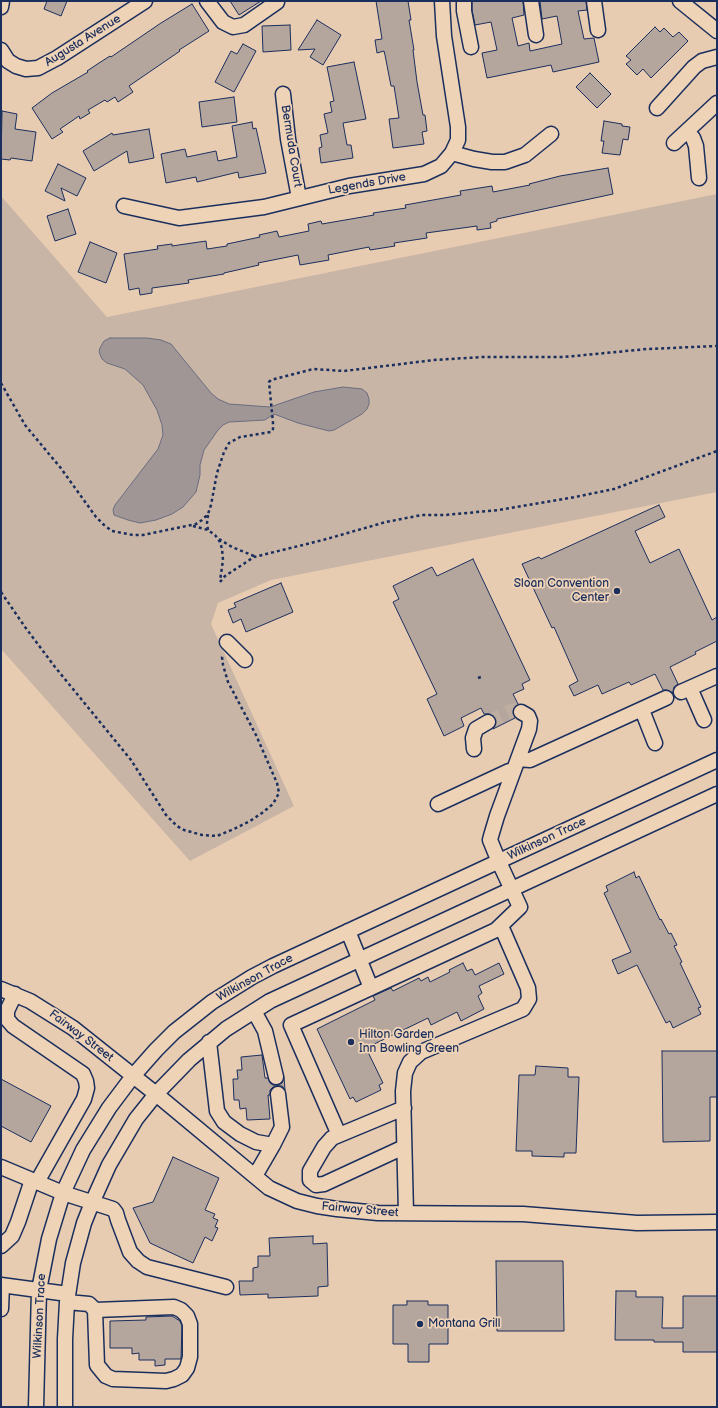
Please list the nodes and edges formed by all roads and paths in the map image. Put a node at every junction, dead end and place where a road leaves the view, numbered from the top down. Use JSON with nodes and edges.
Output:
{"nodes":[{"id":1,"x":2,"y":1,"type":"edge"},
{"id":2,"x":145,"y":1,"type":"edge"},
{"id":3,"x":207,"y":1,"type":"edge"},
{"id":4,"x":442,"y":1,"type":"edge"},
{"id":5,"x":464,"y":1,"type":"edge"},
{"id":6,"x":531,"y":1,"type":"edge"},
{"id":7,"x":594,"y":1,"type":"edge"},
{"id":8,"x":680,"y":1,"type":"edge"},
{"id":9,"x":277,"y":2,"type":"dead end"},
{"id":10,"x":1,"y":6,"type":"edge"},
{"id":11,"x":598,"y":30,"type":"dead end"},
{"id":12,"x":717,"y":31,"type":"edge"},
{"id":13,"x":536,"y":35,"type":"dead end"},
{"id":14,"x":471,"y":47,"type":"dead end"},
{"id":15,"x":1,"y":50,"type":"edge"},
{"id":16,"x":717,"y":57,"type":"edge"},
{"id":17,"x":283,"y":94,"type":"dead end"},
{"id":18,"x":717,"y":103,"type":"edge"},
{"id":19,"x":657,"y":108,"type":"dead end"},
{"id":20,"x":711,"y":117,"type":"edge"},
{"id":21,"x":687,"y":131,"type":"junction"},
{"id":22,"x":551,"y":134,"type":"dead end"},
{"id":23,"x":674,"y":143,"type":"dead end"},
{"id":24,"x":452,"y":153,"type":"junction"},
{"id":25,"x":699,"y":178,"type":"dead end"},
{"id":26,"x":299,"y":198,"type":"junction"},
{"id":27,"x":124,"y":206,"type":"dead end"},
{"id":28,"x":717,"y":346,"type":"edge"},
{"id":29,"x":1,"y":384,"type":"edge"},
{"id":30,"x":717,"y":451,"type":"edge"},
{"id":31,"x":208,"y":513,"type":"junction"},
{"id":32,"x":190,"y":526,"type":"junction"},
{"id":33,"x":208,"y":530,"type":"junction"},
{"id":34,"x":218,"y":539,"type":"junction"},
{"id":35,"x":254,"y":557,"type":"junction"},
{"id":36,"x":1,"y":592,"type":"edge"},
{"id":37,"x":228,"y":644,"type":"joint"},
{"id":38,"x":245,"y":660,"type":"dead end"},
{"id":39,"x":717,"y":676,"type":"edge"},
{"id":40,"x":666,"y":698,"type":"dead end"},
{"id":41,"x":642,"y":710,"type":"junction"},
{"id":42,"x":521,"y":712,"type":"dead end"},
{"id":43,"x":704,"y":720,"type":"dead end"},
{"id":44,"x":488,"y":722,"type":"tunnel mouth"},
{"id":45,"x":655,"y":743,"type":"dead end"},
{"id":46,"x":474,"y":749,"type":"dead end"},
{"id":47,"x":717,"y":760,"type":"edge"},
{"id":48,"x":516,"y":765,"type":"junction"},
{"id":49,"x":717,"y":794,"type":"edge"},
{"id":50,"x":438,"y":804,"type":"dead end"},
{"id":51,"x":499,"y":862,"type":"junction"},
{"id":52,"x":511,"y":890,"type":"junction"},
{"id":53,"x":501,"y":926,"type":"junction"},
{"id":54,"x":348,"y":931,"type":"junction"},
{"id":55,"x":359,"y":959,"type":"junction"},
{"id":56,"x":371,"y":988,"type":"junction"},
{"id":57,"x":1,"y":989,"type":"edge"},
{"id":58,"x":9,"y":1000,"type":"edge"},
{"id":59,"x":254,"y":1010,"type":"junction"},
{"id":60,"x":4,"y":1018,"type":"edge"},
{"id":61,"x":209,"y":1042,"type":"junction"},
{"id":62,"x":133,"y":1076,"type":"junction"},
{"id":63,"x":276,"y":1077,"type":"dead end"},
{"id":64,"x":156,"y":1094,"type":"junction"},
{"id":65,"x":278,"y":1094,"type":"dead end"},
{"id":66,"x":404,"y":1108,"type":"junction"},
{"id":67,"x":339,"y":1135,"type":"junction"},
{"id":68,"x":273,"y":1145,"type":"junction"},
{"id":69,"x":404,"y":1147,"type":"junction"},
{"id":70,"x":1,"y":1167,"type":"edge"},
{"id":71,"x":255,"y":1176,"type":"junction"},
{"id":72,"x":34,"y":1181,"type":"junction"},
{"id":73,"x":63,"y":1193,"type":"junction"},
{"id":74,"x":92,"y":1203,"type":"junction"},
{"id":75,"x":406,"y":1214,"type":"junction"},
{"id":76,"x":717,"y":1222,"type":"edge"},
{"id":77,"x":1,"y":1246,"type":"edge"},
{"id":78,"x":1,"y":1285,"type":"edge"},
{"id":79,"x":226,"y":1287,"type":"dead end"},
{"id":80,"x":39,"y":1290,"type":"junction"},
{"id":81,"x":67,"y":1298,"type":"junction"},
{"id":82,"x":1,"y":1309,"type":"edge"},
{"id":83,"x":95,"y":1310,"type":"junction"},
{"id":84,"x":36,"y":1407,"type":"edge"},
{"id":85,"x":65,"y":1407,"type":"edge"}],
"edges":[{"from":1,"to":10,"type":"street"},
{"from":2,"to":15,"type":"street","name":"Augusta Avenue"},
{"from":3,"to":9,"type":"street"},
{"from":4,"to":24,"type":"street","name":"Legends Drive"},
{"from":5,"to":14,"type":"street"},
{"from":6,"to":13,"type":"street"},
{"from":7,"to":11,"type":"street"},
{"from":8,"to":12,"type":"street"},
{"from":16,"to":19,"type":"street"},
{"from":17,"to":26,"type":"street","name":"Bermuda Court"},
{"from":18,"to":20,"type":"street"},
{"from":20,"to":21,"type":"street"},
{"from":21,"to":23,"type":"street"},
{"from":21,"to":25,"type":"street"},
{"from":22,"to":24,"type":"street"},
{"from":24,"to":26,"type":"street","name":"Legends Drive"},
{"from":26,"to":27,"type":"street","name":"Legends Drive"},
{"from":28,"to":31,"type":"path"},
{"from":29,"to":32,"type":"path"},
{"from":30,"to":35,"type":"path"},
{"from":31,"to":32,"type":"path"},
{"from":31,"to":33,"type":"path"},
{"from":32,"to":33,"type":"path"},
{"from":33,"to":34,"type":"path"},
{"from":34,"to":35,"type":"path"},
{"from":34,"to":35,"type":"path"},
{"from":36,"to":37,"type":"path"},
{"from":37,"to":38,"type":"street"},
{"from":39,"to":43,"type":"street"},
{"from":40,"to":41,"type":"street"},
{"from":41,"to":45,"type":"street"},
{"from":41,"to":48,"type":"street"},
{"from":42,"to":48,"type":"street"},
{"from":44,"to":46,"type":"street"},
{"from":47,"to":51,"type":"street","name":"Wilkinson Trace"},
{"from":48,"to":50,"type":"street"},
{"from":48,"to":51,"type":"street"},
{"from":49,"to":52,"type":"street"},
{"from":51,"to":52,"type":"street"},
{"from":51,"to":54,"type":"street","name":"Wilkinson Trace"},
{"from":52,"to":53,"type":"street"},
{"from":52,"to":55,"type":"street"},
{"from":53,"to":56,"type":"street"},
{"from":53,"to":66,"type":"street"},
{"from":54,"to":55,"type":"street"},
{"from":54,"to":62,"type":"street","name":"Wilkinson Trace"},
{"from":55,"to":56,"type":"street"},
{"from":55,"to":59,"type":"street"},
{"from":56,"to":67,"type":"street"},
{"from":57,"to":58,"type":"street","name":"Fairway Street"},
{"from":58,"to":60,"type":"street"},
{"from":58,"to":62,"type":"street","name":"Fairway Street"},
{"from":59,"to":61,"type":"street"},
{"from":59,"to":63,"type":"street"},
{"from":60,"to":72,"type":"street"},
{"from":61,"to":64,"type":"street"},
{"from":61,"to":68,"type":"street"},
{"from":62,"to":64,"type":"street","name":"Fairway Street"},
{"from":62,"to":73,"type":"street","name":"Wilkinson Trace"},
{"from":64,"to":71,"type":"street","name":"Fairway Street"},
{"from":64,"to":74,"type":"street"},
{"from":65,"to":68,"type":"street"},
{"from":66,"to":67,"type":"street"},
{"from":66,"to":69,"type":"street"},
{"from":67,"to":69,"type":"street"},
{"from":68,"to":71,"type":"street"},
{"from":69,"to":75,"type":"street"},
{"from":70,"to":72,"type":"street"},
{"from":71,"to":75,"type":"street","name":"Fairway Street"},
{"from":72,"to":73,"type":"street"},
{"from":72,"to":77,"type":"street"},
{"from":73,"to":74,"type":"street"},
{"from":73,"to":80,"type":"street","name":"Wilkinson Trace"},
{"from":74,"to":79,"type":"street"},
{"from":74,"to":81,"type":"street"},
{"from":75,"to":76,"type":"street","name":"Fairway Street"},
{"from":78,"to":80,"type":"street"},
{"from":78,"to":82,"type":"street"},
{"from":80,"to":81,"type":"street"},
{"from":80,"to":84,"type":"street","name":"Wilkinson Trace"},
{"from":81,"to":83,"type":"street"},
{"from":81,"to":85,"type":"street"},
{"from":83,"to":83,"type":"street"}]}
